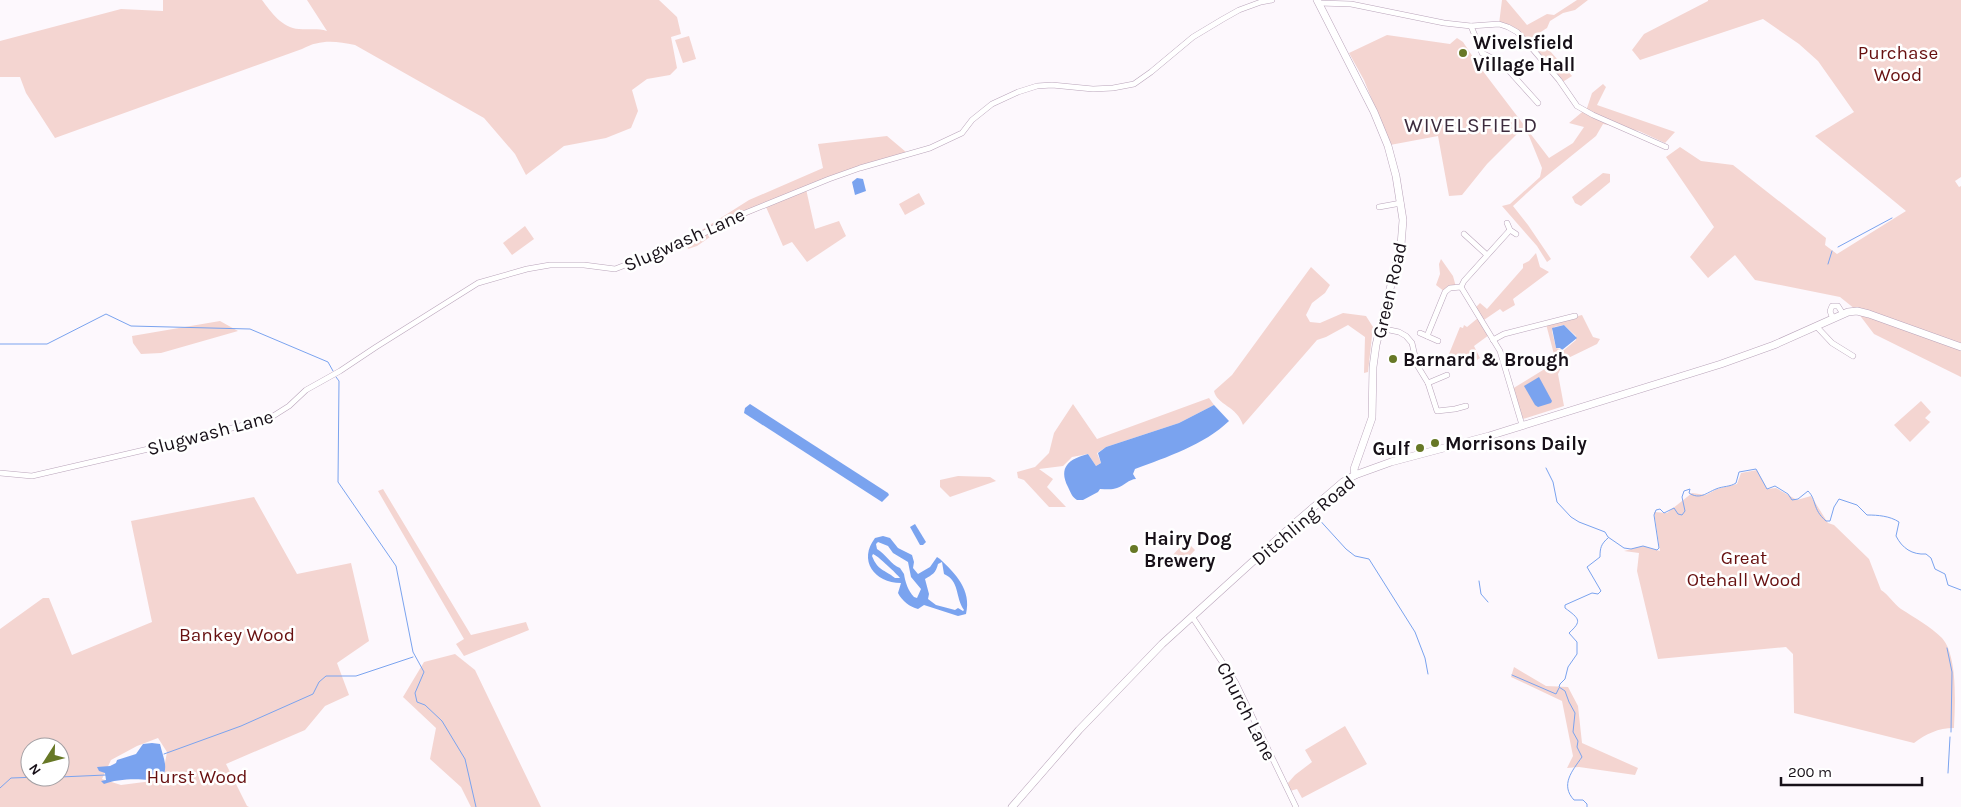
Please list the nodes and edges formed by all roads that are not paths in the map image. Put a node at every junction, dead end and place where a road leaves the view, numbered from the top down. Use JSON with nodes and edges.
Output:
{"nodes":[{"id":1,"x":1272,"y":0,"type":"edge"},
{"id":2,"x":1318,"y":2,"type":"edge"},
{"id":3,"x":1471,"y":26,"type":"junction"},
{"id":4,"x":1538,"y":103,"type":"dead end"},
{"id":5,"x":1666,"y":147,"type":"dead end"},
{"id":6,"x":1400,"y":203,"type":"junction"},
{"id":7,"x":1379,"y":207,"type":"dead end"},
{"id":8,"x":1507,"y":223,"type":"dead end"},
{"id":9,"x":1510,"y":230,"type":"junction"},
{"id":10,"x":1464,"y":234,"type":"dead end"},
{"id":11,"x":1516,"y":234,"type":"dead end"},
{"id":12,"x":1487,"y":255,"type":"junction"},
{"id":13,"x":1461,"y":287,"type":"junction"},
{"id":14,"x":1566,"y":311,"type":"dead end"},
{"id":15,"x":1843,"y":314,"type":"junction"},
{"id":16,"x":1575,"y":316,"type":"dead end"},
{"id":17,"x":1568,"y":318,"type":"junction"},
{"id":18,"x":1833,"y":319,"type":"junction"},
{"id":19,"x":1817,"y":327,"type":"junction"},
{"id":20,"x":1380,"y":328,"type":"junction"},
{"id":21,"x":1420,"y":333,"type":"dead end"},
{"id":22,"x":1427,"y":336,"type":"junction"},
{"id":23,"x":1493,"y":340,"type":"junction"},
{"id":24,"x":1438,"y":341,"type":"dead end"},
{"id":25,"x":1961,"y":347,"type":"edge"},
{"id":26,"x":1853,"y":356,"type":"dead end"},
{"id":27,"x":1447,"y":375,"type":"dead end"},
{"id":28,"x":1428,"y":383,"type":"junction"},
{"id":29,"x":1466,"y":406,"type":"dead end"},
{"id":30,"x":1522,"y":425,"type":"junction"},
{"id":31,"x":0,"y":473,"type":"edge"},
{"id":32,"x":1354,"y":475,"type":"junction"},
{"id":33,"x":1192,"y":618,"type":"junction"},
{"id":34,"x":1012,"y":807,"type":"edge"},
{"id":35,"x":1296,"y":807,"type":"edge"}],
"edges":[{"from":1,"to":31,"type":"street","name":"Slugwash Lane"},
{"from":2,"to":3,"type":"street"},
{"from":2,"to":6,"type":"main road","name":"Green Road"},
{"from":3,"to":4,"type":"street"},
{"from":3,"to":5,"type":"street"},
{"from":6,"to":7,"type":"street"},
{"from":6,"to":20,"type":"main road","name":"Green Road"},
{"from":8,"to":9,"type":"street"},
{"from":9,"to":11,"type":"street"},
{"from":9,"to":12,"type":"street"},
{"from":10,"to":12,"type":"street"},
{"from":12,"to":13,"type":"street"},
{"from":13,"to":22,"type":"street"},
{"from":13,"to":23,"type":"street"},
{"from":14,"to":17,"type":"street"},
{"from":15,"to":18,"type":"main road","name":"Ditchling Road"},
{"from":15,"to":18,"type":"street"},
{"from":15,"to":25,"type":"main road"},
{"from":16,"to":17,"type":"street"},
{"from":17,"to":23,"type":"street"},
{"from":18,"to":19,"type":"main road","name":"Ditchling Road"},
{"from":19,"to":26,"type":"street"},
{"from":19,"to":30,"type":"main road","name":"Ditchling Road"},
{"from":20,"to":28,"type":"street"},
{"from":20,"to":32,"type":"main road","name":"Green Road"},
{"from":21,"to":22,"type":"street"},
{"from":22,"to":24,"type":"street"},
{"from":23,"to":30,"type":"street"},
{"from":27,"to":28,"type":"street"},
{"from":28,"to":29,"type":"street"},
{"from":30,"to":32,"type":"main road","name":"Ditchling Road"},
{"from":32,"to":33,"type":"main road","name":"Ditchling Road"},
{"from":33,"to":34,"type":"main road","name":"Ditchling Road"},
{"from":33,"to":35,"type":"street","name":"Church Lane"}]}
